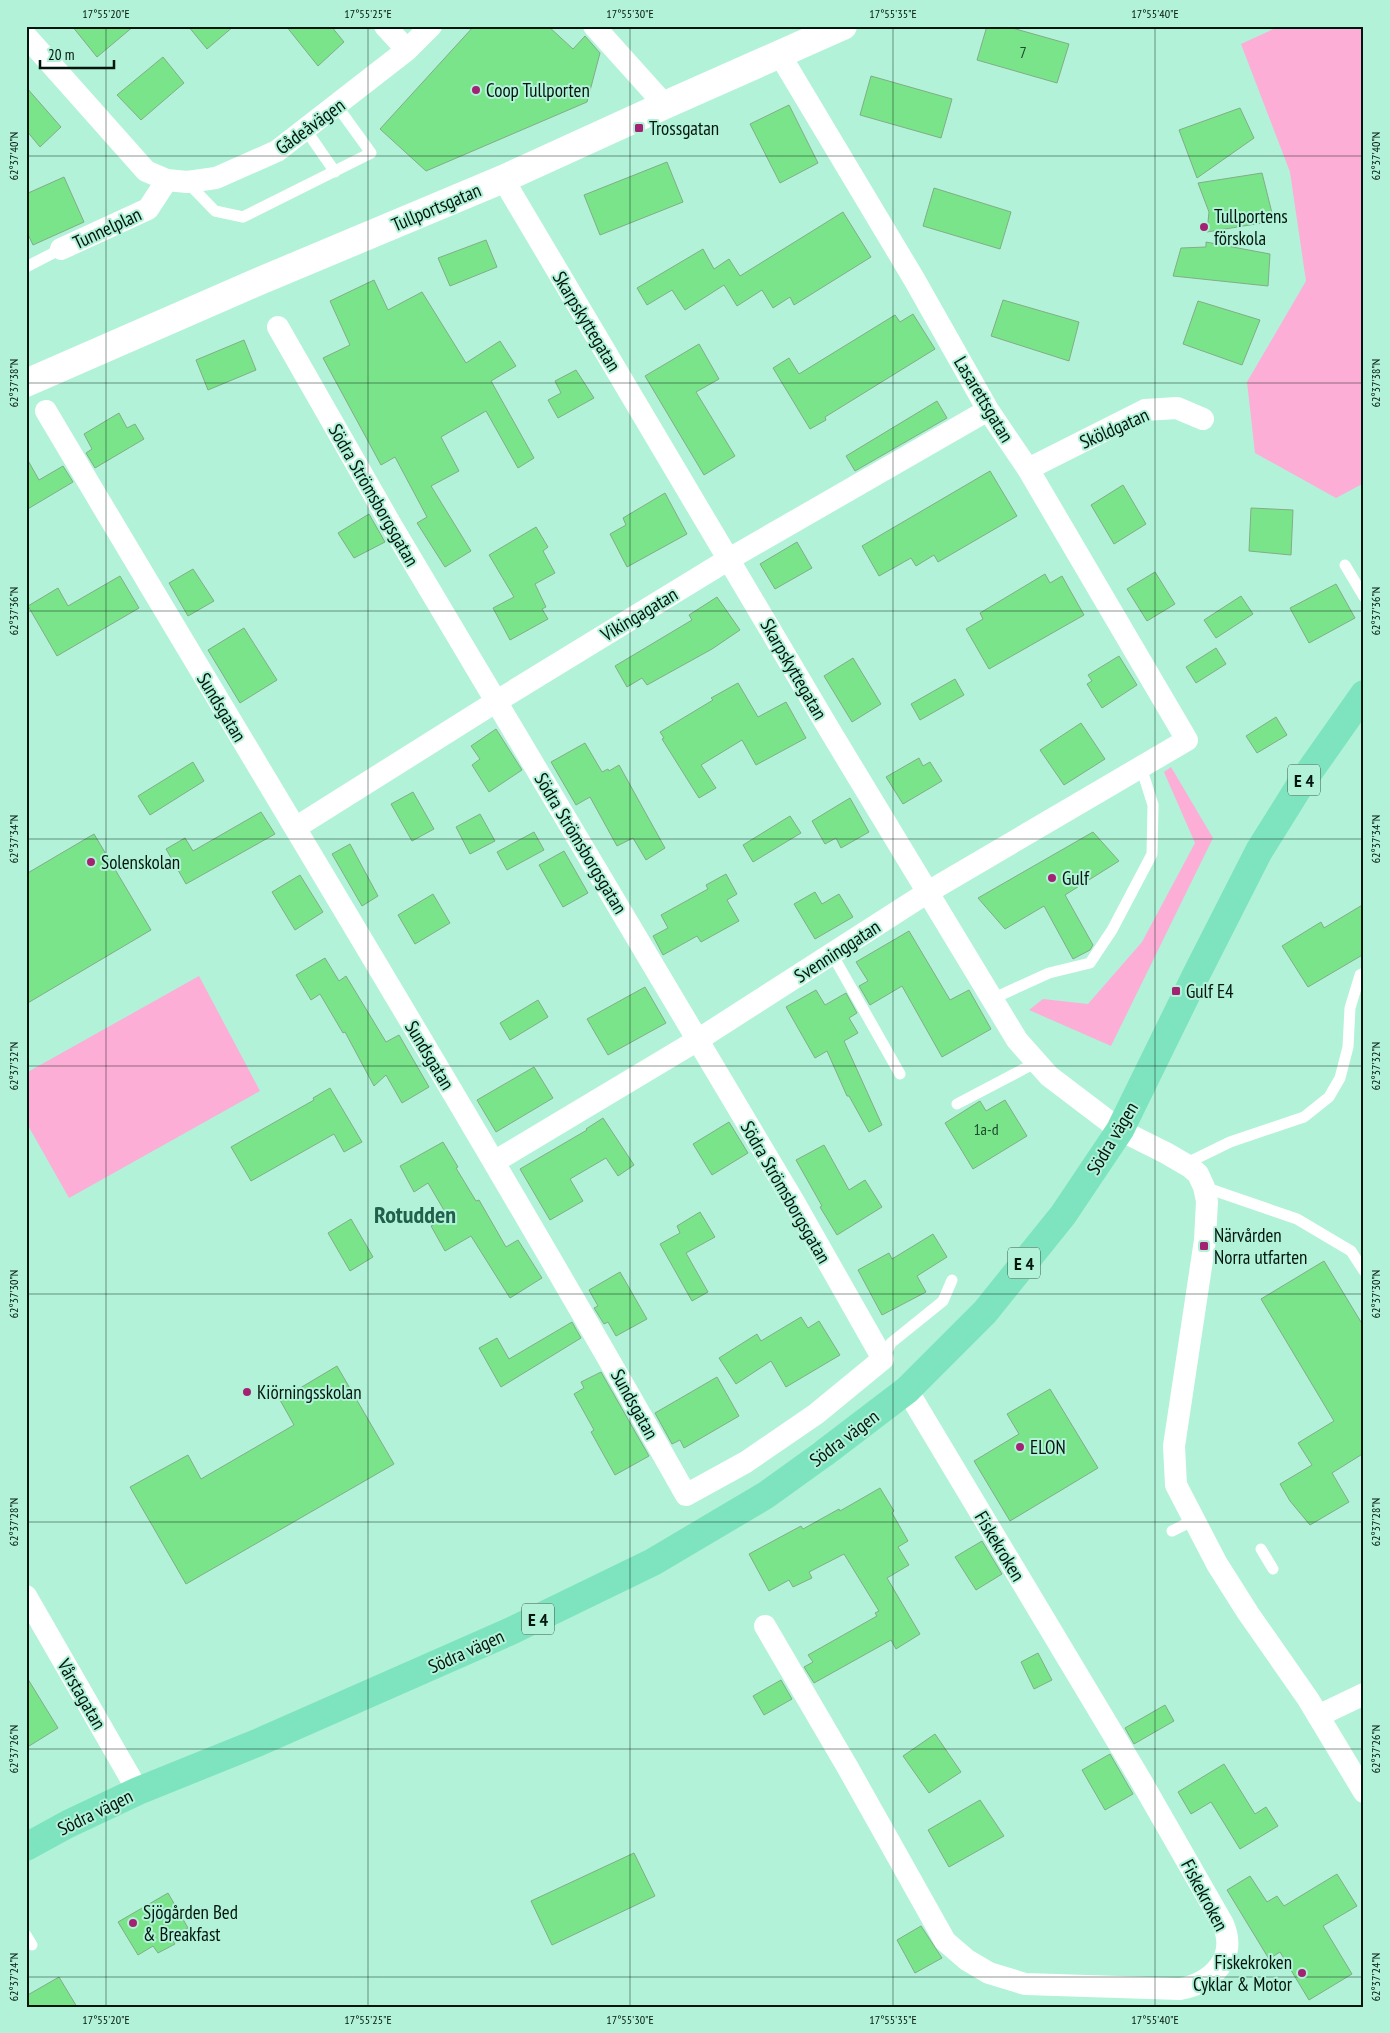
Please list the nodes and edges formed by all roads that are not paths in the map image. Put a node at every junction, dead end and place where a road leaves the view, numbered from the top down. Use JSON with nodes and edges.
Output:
{"nodes":[{"id":1,"x":385,"y":26,"type":"edge"},
{"id":2,"x":431,"y":26,"type":"edge"},
{"id":3,"x":594,"y":26,"type":"edge"},
{"id":4,"x":843,"y":26,"type":"edge"},
{"id":5,"x":26,"y":36,"type":"edge"},
{"id":6,"x":407,"y":50,"type":"junction"},
{"id":7,"x":780,"y":55,"type":"junction"},
{"id":8,"x":665,"y":105,"type":"junction"},
{"id":9,"x":337,"y":106,"type":"junction"},
{"id":10,"x":306,"y":130,"type":"junction"},
{"id":11,"x":335,"y":172,"type":"junction"},
{"id":12,"x":503,"y":179,"type":"junction"},
{"id":13,"x":177,"y":181,"type":"junction"},
{"id":14,"x":61,"y":249,"type":"joint"},
{"id":15,"x":26,"y":267,"type":"edge"},
{"id":16,"x":278,"y":327,"type":"dead end"},
{"id":17,"x":26,"y":383,"type":"edge"},
{"id":18,"x":988,"y":410,"type":"junction"},
{"id":19,"x":46,"y":411,"type":"dead end"},
{"id":20,"x":1203,"y":419,"type":"dead end"},
{"id":21,"x":1028,"y":469,"type":"junction"},
{"id":22,"x":729,"y":559,"type":"junction"},
{"id":23,"x":1345,"y":565,"type":"dead end"},
{"id":24,"x":1364,"y":597,"type":"edge"},
{"id":25,"x":1364,"y":694,"type":"edge"},
{"id":26,"x":497,"y":701,"type":"junction"},
{"id":27,"x":1183,"y":742,"type":"joint"},
{"id":28,"x":1141,"y":767,"type":"junction"},
{"id":29,"x":295,"y":828,"type":"junction"},
{"id":30,"x":928,"y":892,"type":"junction"},
{"id":31,"x":832,"y":954,"type":"junction"},
{"id":32,"x":1364,"y":973,"type":"edge"},
{"id":33,"x":992,"y":998,"type":"junction"},
{"id":34,"x":696,"y":1041,"type":"junction"},
{"id":35,"x":1038,"y":1062,"type":"junction"},
{"id":36,"x":900,"y":1074,"type":"dead end"},
{"id":37,"x":957,"y":1104,"type":"dead end"},
{"id":38,"x":1120,"y":1130,"type":"junction"},
{"id":39,"x":494,"y":1162,"type":"junction"},
{"id":40,"x":1185,"y":1164,"type":"junction"},
{"id":41,"x":1204,"y":1187,"type":"junction"},
{"id":42,"x":1364,"y":1271,"type":"edge"},
{"id":43,"x":952,"y":1280,"type":"dead end"},
{"id":44,"x":883,"y":1359,"type":"junction"},
{"id":45,"x":906,"y":1390,"type":"junction"},
{"id":46,"x":1194,"y":1520,"type":"junction"},
{"id":47,"x":1172,"y":1531,"type":"dead end"},
{"id":48,"x":1261,"y":1549,"type":"dead end"},
{"id":49,"x":1273,"y":1569,"type":"dead end"},
{"id":50,"x":26,"y":1596,"type":"edge"},
{"id":51,"x":765,"y":1626,"type":"dead end"},
{"id":52,"x":1364,"y":1694,"type":"edge"},
{"id":53,"x":1318,"y":1716,"type":"junction"},
{"id":54,"x":138,"y":1792,"type":"junction"},
{"id":55,"x":1364,"y":1792,"type":"edge"},
{"id":56,"x":26,"y":1847,"type":"edge"}],
"edges":[{"from":1,"to":6,"type":"street"},
{"from":2,"to":6,"type":"street","name":"Gådeåvägen"},
{"from":3,"to":8,"type":"street"},
{"from":4,"to":7,"type":"main road","name":"Tullportsgatan"},
{"from":5,"to":13,"type":"street"},
{"from":6,"to":9,"type":"street","name":"Gådeåvägen"},
{"from":7,"to":8,"type":"main road","name":"Tullportsgatan"},
{"from":7,"to":18,"type":"street","name":"Lasarettsgatan"},
{"from":8,"to":12,"type":"main road","name":"Tullportsgatan"},
{"from":9,"to":10,"type":"street","name":"Gådeåvägen"},
{"from":9,"to":11,"type":"lane"},
{"from":10,"to":11,"type":"lane"},
{"from":10,"to":13,"type":"street","name":"Gådeåvägen"},
{"from":11,"to":13,"type":"lane"},
{"from":12,"to":17,"type":"main road","name":"Tullportsgatan"},
{"from":12,"to":22,"type":"street","name":"Skarpskyttegatan"},
{"from":13,"to":14,"type":"street","name":"Tunnelplan"},
{"from":14,"to":15,"type":"lane"},
{"from":16,"to":26,"type":"street","name":"Södra Strömsborgsgatan"},
{"from":18,"to":21,"type":"street","name":"Lasarettsgatan"},
{"from":18,"to":22,"type":"street","name":"Vikingagatan"},
{"from":19,"to":29,"type":"street","name":"Sundsgatan"},
{"from":20,"to":21,"type":"street","name":"Sköldgatan"},
{"from":21,"to":27,"type":"street","name":"Lasarettsgatan"},
{"from":22,"to":26,"type":"street","name":"Vikingagatan"},
{"from":22,"to":30,"type":"street","name":"Skarpskyttegatan"},
{"from":23,"to":24,"type":"lane"},
{"from":25,"to":38,"type":"highway","name":"Södra vägen","number":"E 4"},
{"from":26,"to":29,"type":"street","name":"Vikingagatan"},
{"from":26,"to":34,"type":"street","name":"Södra Strömsborgsgatan"},
{"from":27,"to":28,"type":"street","name":"Svenninggatan"},
{"from":28,"to":30,"type":"street","name":"Svenninggatan"},
{"from":28,"to":33,"type":"lane"},
{"from":29,"to":39,"type":"street","name":"Sundsgatan"},
{"from":30,"to":31,"type":"street","name":"Svenninggatan"},
{"from":30,"to":33,"type":"street","name":"Skarpskyttegatan"},
{"from":31,"to":34,"type":"street","name":"Svenninggatan"},
{"from":31,"to":36,"type":"lane"},
{"from":32,"to":40,"type":"lane"},
{"from":33,"to":35,"type":"street","name":"Skarpskyttegatan"},
{"from":34,"to":39,"type":"street","name":"Svenninggatan"},
{"from":34,"to":44,"type":"street","name":"Södra Strömsborgsgatan"},
{"from":35,"to":37,"type":"lane"},
{"from":35,"to":38,"type":"street","name":"Skarpskyttegatan"},
{"from":38,"to":40,"type":"street","name":"Skarpskyttegatan"},
{"from":38,"to":45,"type":"highway","name":"Södra vägen","number":"E 4"},
{"from":39,"to":44,"type":"street","name":"Sundsgatan"},
{"from":40,"to":41,"type":"street","name":"Skarpskyttegatan"},
{"from":41,"to":42,"type":"lane"},
{"from":41,"to":46,"type":"street"},
{"from":43,"to":44,"type":"lane"},
{"from":45,"to":51,"type":"street","name":"Fiskekroken"},
{"from":45,"to":54,"type":"highway","name":"Södra vägen","number":"E 4"},
{"from":46,"to":47,"type":"lane"},
{"from":46,"to":53,"type":"street"},
{"from":48,"to":49,"type":"lane"},
{"from":50,"to":54,"type":"street","name":"Vårstagatan"},
{"from":52,"to":53,"type":"street"},
{"from":53,"to":55,"type":"street"},
{"from":54,"to":56,"type":"highway","name":"Södra vägen","number":"E 4"}]}
